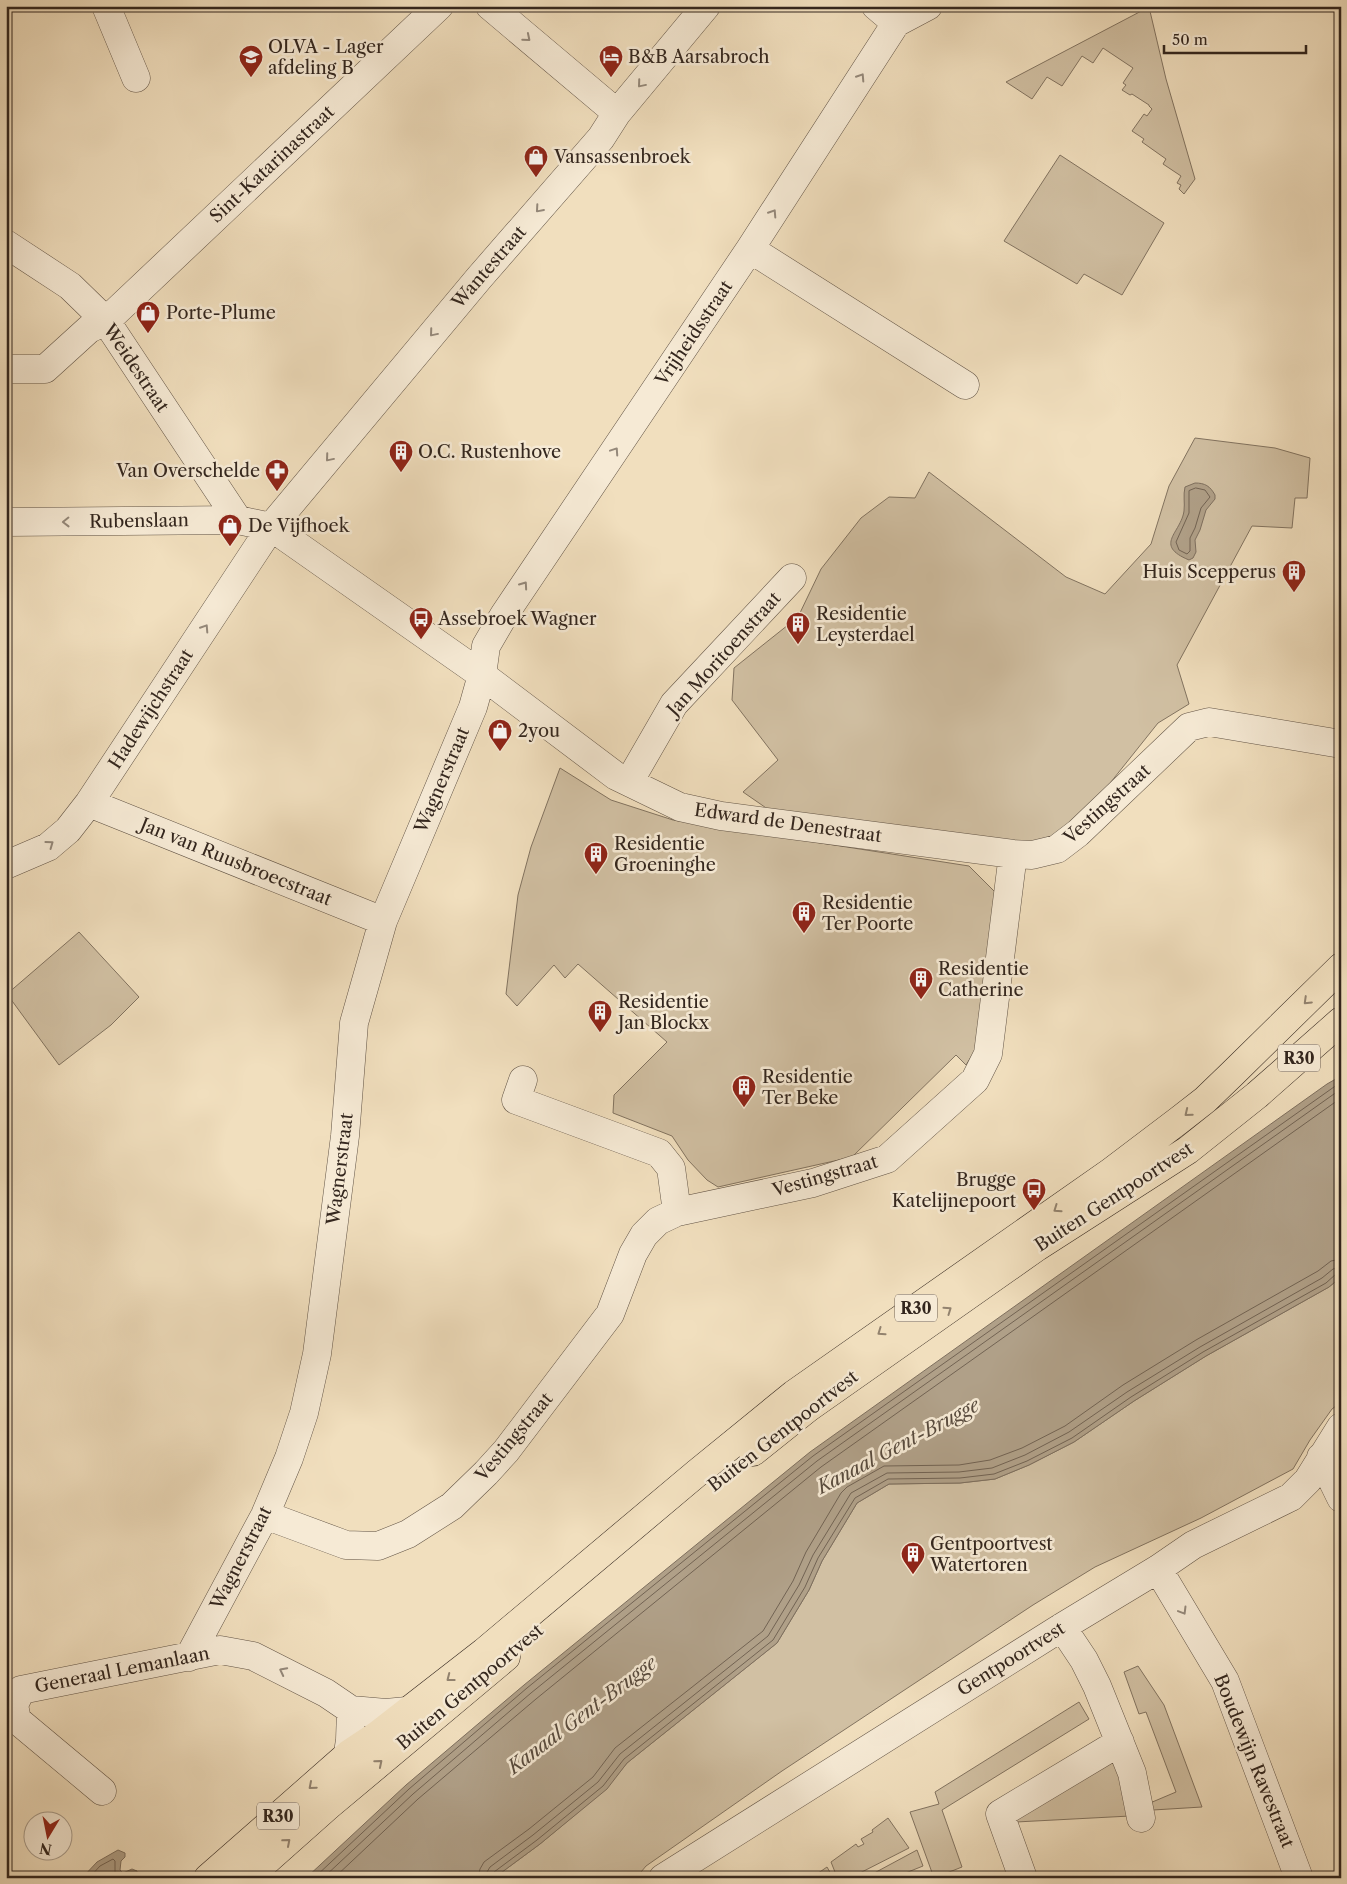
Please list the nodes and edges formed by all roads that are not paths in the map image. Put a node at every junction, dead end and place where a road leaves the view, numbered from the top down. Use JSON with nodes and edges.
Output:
{"nodes":[{"id":1,"x":106,"y":6,"type":"edge"},
{"id":2,"x":439,"y":6,"type":"edge"},
{"id":3,"x":490,"y":6,"type":"edge"},
{"id":4,"x":706,"y":6,"type":"edge"},
{"id":5,"x":928,"y":6,"type":"edge"},
{"id":6,"x":886,"y":14,"type":"edge"},
{"id":7,"x":136,"y":78,"type":"dead end"},
{"id":8,"x":616,"y":114,"type":"junction"},
{"id":9,"x":6,"y":244,"type":"edge"},
{"id":10,"x":750,"y":249,"type":"junction"},
{"id":11,"x":106,"y":321,"type":"junction"},
{"id":12,"x":6,"y":369,"type":"edge"},
{"id":13,"x":965,"y":385,"type":"dead end"},
{"id":14,"x":238,"y":520,"type":"junction"},
{"id":15,"x":6,"y":522,"type":"edge"},
{"id":16,"x":271,"y":527,"type":"junction"},
{"id":17,"x":792,"y":578,"type":"dead end"},
{"id":18,"x":482,"y":675,"type":"junction"},
{"id":19,"x":1341,"y":744,"type":"edge"},
{"id":20,"x":629,"y":782,"type":"junction"},
{"id":21,"x":89,"y":803,"type":"junction"},
{"id":22,"x":1013,"y":854,"type":"junction"},
{"id":23,"x":6,"y":865,"type":"edge"},
{"id":24,"x":383,"y":921,"type":"junction"},
{"id":25,"x":1341,"y":967,"type":"edge"},
{"id":26,"x":1341,"y":1021,"type":"edge"},
{"id":27,"x":523,"y":1080,"type":"dead end"},
{"id":28,"x":677,"y":1212,"type":"junction"},
{"id":29,"x":1341,"y":1427,"type":"edge"},
{"id":30,"x":1321,"y":1458,"type":"junction"},
{"id":31,"x":1341,"y":1498,"type":"edge"},
{"id":32,"x":265,"y":1515,"type":"junction"},
{"id":33,"x":1158,"y":1569,"type":"junction"},
{"id":34,"x":1062,"y":1627,"type":"junction"},
{"id":35,"x":189,"y":1657,"type":"junction"},
{"id":36,"x":326,"y":1693,"type":"joint"},
{"id":37,"x":351,"y":1710,"type":"junction"},
{"id":38,"x":407,"y":1711,"type":"junction"},
{"id":39,"x":1120,"y":1742,"type":"junction"},
{"id":40,"x":348,"y":1754,"type":"junction"},
{"id":41,"x":102,"y":1791,"type":"dead end"},
{"id":42,"x":342,"y":1794,"type":"junction"},
{"id":43,"x":1141,"y":1818,"type":"dead end"},
{"id":44,"x":249,"y":1876,"type":"edge"},
{"id":45,"x":208,"y":1878,"type":"edge"},
{"id":46,"x":663,"y":1878,"type":"edge"},
{"id":47,"x":1023,"y":1878,"type":"edge"},
{"id":48,"x":1299,"y":1878,"type":"edge"}],
"edges":[{"from":1,"to":7,"type":"street"},
{"from":2,"to":11,"type":"street","name":"Sint-Katarinastraat"},
{"from":3,"to":8,"type":"street","one_way":true},
{"from":4,"to":8,"type":"street","name":"Wantestraat","one_way":true},
{"from":5,"to":6,"type":"street","name":"Vrijheidsstraat"},
{"from":10,"to":6,"type":"street","name":"Vrijheidsstraat","one_way":true},
{"from":8,"to":16,"type":"street","name":"Wantestraat","one_way":true},
{"from":9,"to":11,"type":"street","name":"Weidestraat"},
{"from":10,"to":13,"type":"street"},
{"from":18,"to":10,"type":"street","name":"Vrijheidsstraat","one_way":true},
{"from":11,"to":12,"type":"street","name":"Sint-Katarinastraat"},
{"from":11,"to":14,"type":"street","name":"Weidestraat"},
{"from":14,"to":15,"type":"street","name":"Rubenslaan","one_way":true},
{"from":14,"to":16,"type":"street","name":"Rubenslaan"},
{"from":16,"to":18,"type":"street"},
{"from":21,"to":16,"type":"street","name":"Hadewijchstraat","one_way":true},
{"from":17,"to":20,"type":"street","name":"Jan Moritoenstraat"},
{"from":18,"to":20,"type":"street","name":"Edward de Denestraat"},
{"from":18,"to":24,"type":"street","name":"Wagnerstraat"},
{"from":19,"to":22,"type":"street","name":"Vestingstraat"},
{"from":20,"to":22,"type":"street","name":"Edward de Denestraat"},
{"from":23,"to":21,"type":"street","name":"Hadewijchstraat","one_way":true},
{"from":21,"to":24,"type":"street","name":"Jan van Ruusbroecstraat"},
{"from":22,"to":28,"type":"street","name":"Vestingstraat"},
{"from":24,"to":32,"type":"street","name":"Wagnerstraat"},
{"from":25,"to":38,"type":"main road","name":"Buiten Gentpoortvest","number":"R30","one_way":true},
{"from":42,"to":26,"type":"main road","name":"Buiten Gentpoortvest","number":"R30","one_way":true},
{"from":27,"to":28,"type":"street"},
{"from":28,"to":32,"type":"street","name":"Vestingstraat"},
{"from":29,"to":30,"type":"street","name":"Gentpoortvest"},
{"from":30,"to":31,"type":"street"},
{"from":30,"to":33,"type":"street","name":"Gentpoortvest"},
{"from":32,"to":35,"type":"street","name":"Wagnerstraat"},
{"from":33,"to":34,"type":"street","name":"Gentpoortvest"},
{"from":33,"to":48,"type":"street","name":"Boudewijn Ravestraat","one_way":true},
{"from":34,"to":39,"type":"street"},
{"from":34,"to":46,"type":"street","name":"Gentpoortvest"},
{"from":36,"to":35,"type":"street","name":"Generaal Lemanlaan","one_way":true},
{"from":35,"to":41,"type":"street","name":"Generaal Lemanlaan"},
{"from":36,"to":37,"type":"street","name":"Buiten Gentpoortvest"},
{"from":37,"to":38,"type":"street","name":"Buiten Gentpoortvest"},
{"from":37,"to":40,"type":"street"},
{"from":38,"to":40,"type":"main road","name":"Buiten Gentpoortvest","number":"R30"},
{"from":39,"to":43,"type":"street"},
{"from":39,"to":47,"type":"street"},
{"from":40,"to":42,"type":"street"},
{"from":40,"to":45,"type":"main road","name":"Buiten Gentpoortvest","number":"R30","one_way":true},
{"from":44,"to":42,"type":"main road","name":"Buiten Gentpoortvest","number":"R30","one_way":true}]}
